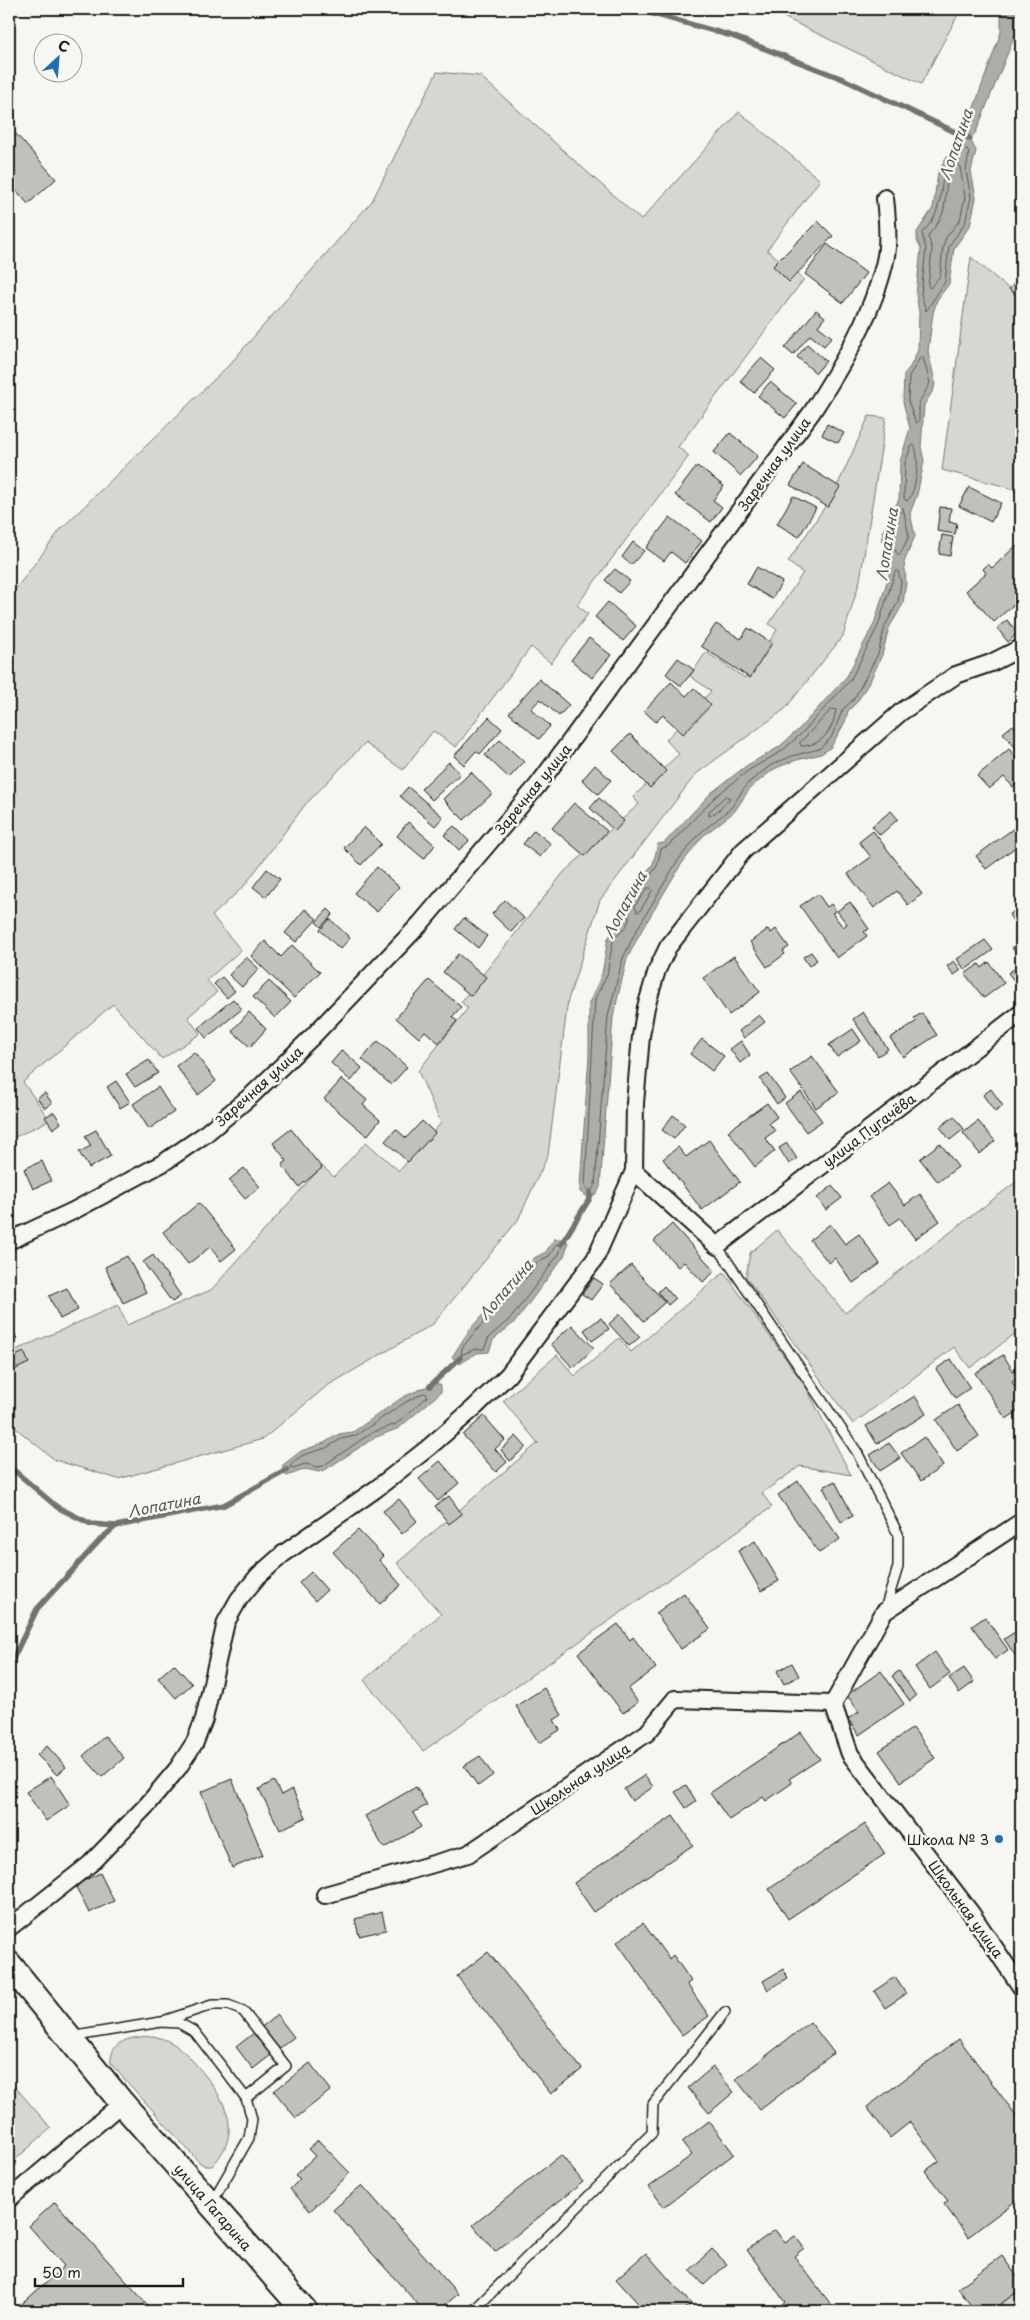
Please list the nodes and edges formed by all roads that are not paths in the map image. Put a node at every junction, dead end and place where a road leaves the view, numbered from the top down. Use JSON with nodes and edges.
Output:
{"nodes":[{"id":1,"x":885,"y":198,"type":"dead end"},
{"id":2,"x":1021,"y":648,"type":"edge"},
{"id":3,"x":1021,"y":1013,"type":"edge"},
{"id":4,"x":634,"y":1171,"type":"junction"},
{"id":5,"x":9,"y":1241,"type":"edge"},
{"id":6,"x":717,"y":1246,"type":"junction"},
{"id":7,"x":1021,"y":1522,"type":"edge"},
{"id":8,"x":884,"y":1612,"type":"junction"},
{"id":9,"x":833,"y":1704,"type":"junction"},
{"id":10,"x":325,"y":1895,"type":"dead end"},
{"id":11,"x":9,"y":1928,"type":"edge"},
{"id":12,"x":9,"y":1964,"type":"edge"},
{"id":13,"x":1021,"y":1987,"type":"edge"},
{"id":14,"x":725,"y":2012,"type":"dead end"},
{"id":15,"x":161,"y":2022,"type":"junction"},
{"id":16,"x":68,"y":2038,"type":"junction"},
{"id":17,"x":246,"y":2098,"type":"junction"},
{"id":18,"x":122,"y":2103,"type":"junction"},
{"id":19,"x":9,"y":2199,"type":"edge"},
{"id":20,"x":211,"y":2204,"type":"junction"},
{"id":21,"x":305,"y":2311,"type":"edge"},
{"id":22,"x":473,"y":2311,"type":"edge"}],
"edges":[{"from":1,"to":5,"type":"street","name":"Заречная улица"},
{"from":2,"to":4,"type":"street"},
{"from":3,"to":6,"type":"street","name":"улица Пугачёва"},
{"from":4,"to":6,"type":"street"},
{"from":4,"to":11,"type":"street"},
{"from":6,"to":8,"type":"lane"},
{"from":7,"to":8,"type":"street"},
{"from":8,"to":9,"type":"street"},
{"from":9,"to":10,"type":"street","name":"Школьная улица"},
{"from":9,"to":13,"type":"street","name":"Школьная улица"},
{"from":12,"to":16,"type":"main road","name":"улица Гагарина"},
{"from":14,"to":22,"type":"lane"},
{"from":15,"to":16,"type":"lane"},
{"from":15,"to":17,"type":"lane"},
{"from":15,"to":17,"type":"lane"},
{"from":16,"to":18,"type":"main road","name":"улица Гагарина"},
{"from":17,"to":20,"type":"lane"},
{"from":18,"to":19,"type":"street"},
{"from":18,"to":20,"type":"main road","name":"улица Гагарина"},
{"from":20,"to":21,"type":"main road","name":"улица Гагарина"}]}
